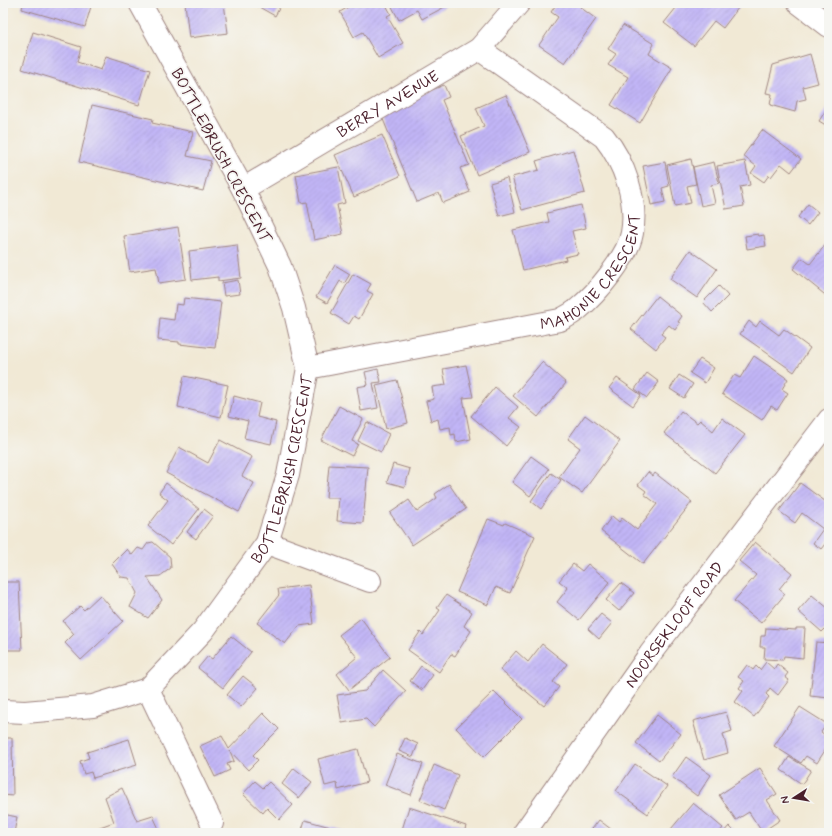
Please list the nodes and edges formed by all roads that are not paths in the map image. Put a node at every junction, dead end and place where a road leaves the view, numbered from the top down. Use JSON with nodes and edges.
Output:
{"nodes":[{"id":1,"x":140,"y":3,"type":"edge"},
{"id":2,"x":519,"y":3,"type":"edge"},
{"id":3,"x":799,"y":3,"type":"edge"},
{"id":4,"x":826,"y":16,"type":"edge"},
{"id":5,"x":480,"y":49,"type":"junction"},
{"id":6,"x":243,"y":189,"type":"junction"},
{"id":7,"x":308,"y":368,"type":"junction"},
{"id":8,"x":829,"y":420,"type":"edge"},
{"id":9,"x":267,"y":543,"type":"junction"},
{"id":10,"x":370,"y":581,"type":"dead end"},
{"id":11,"x":148,"y":689,"type":"junction"},
{"id":12,"x":3,"y":711,"type":"edge"},
{"id":13,"x":212,"y":823,"type":"dead end"},
{"id":14,"x":524,"y":833,"type":"edge"}],
"edges":[{"from":1,"to":6,"type":"street","name":"BOTTLEBRUSH CRESCENT"},
{"from":2,"to":5,"type":"street","name":"BERRY AVENUE"},
{"from":3,"to":4,"type":"street"},
{"from":5,"to":6,"type":"street","name":"BERRY AVENUE"},
{"from":5,"to":7,"type":"street","name":"MAHONIE CRESCENT"},
{"from":6,"to":7,"type":"street","name":"BOTTLEBRUSH CRESCENT"},
{"from":7,"to":9,"type":"street","name":"BOTTLEBRUSH CRESCENT"},
{"from":8,"to":14,"type":"street","name":"NOORSEKLOOF ROAD"},
{"from":9,"to":10,"type":"street"},
{"from":9,"to":11,"type":"street","name":"BOTTLEBRUSH CRESCENT"},
{"from":11,"to":12,"type":"street","name":"BOTTLEBRUSH CRESCENT"},
{"from":11,"to":13,"type":"street"}]}
